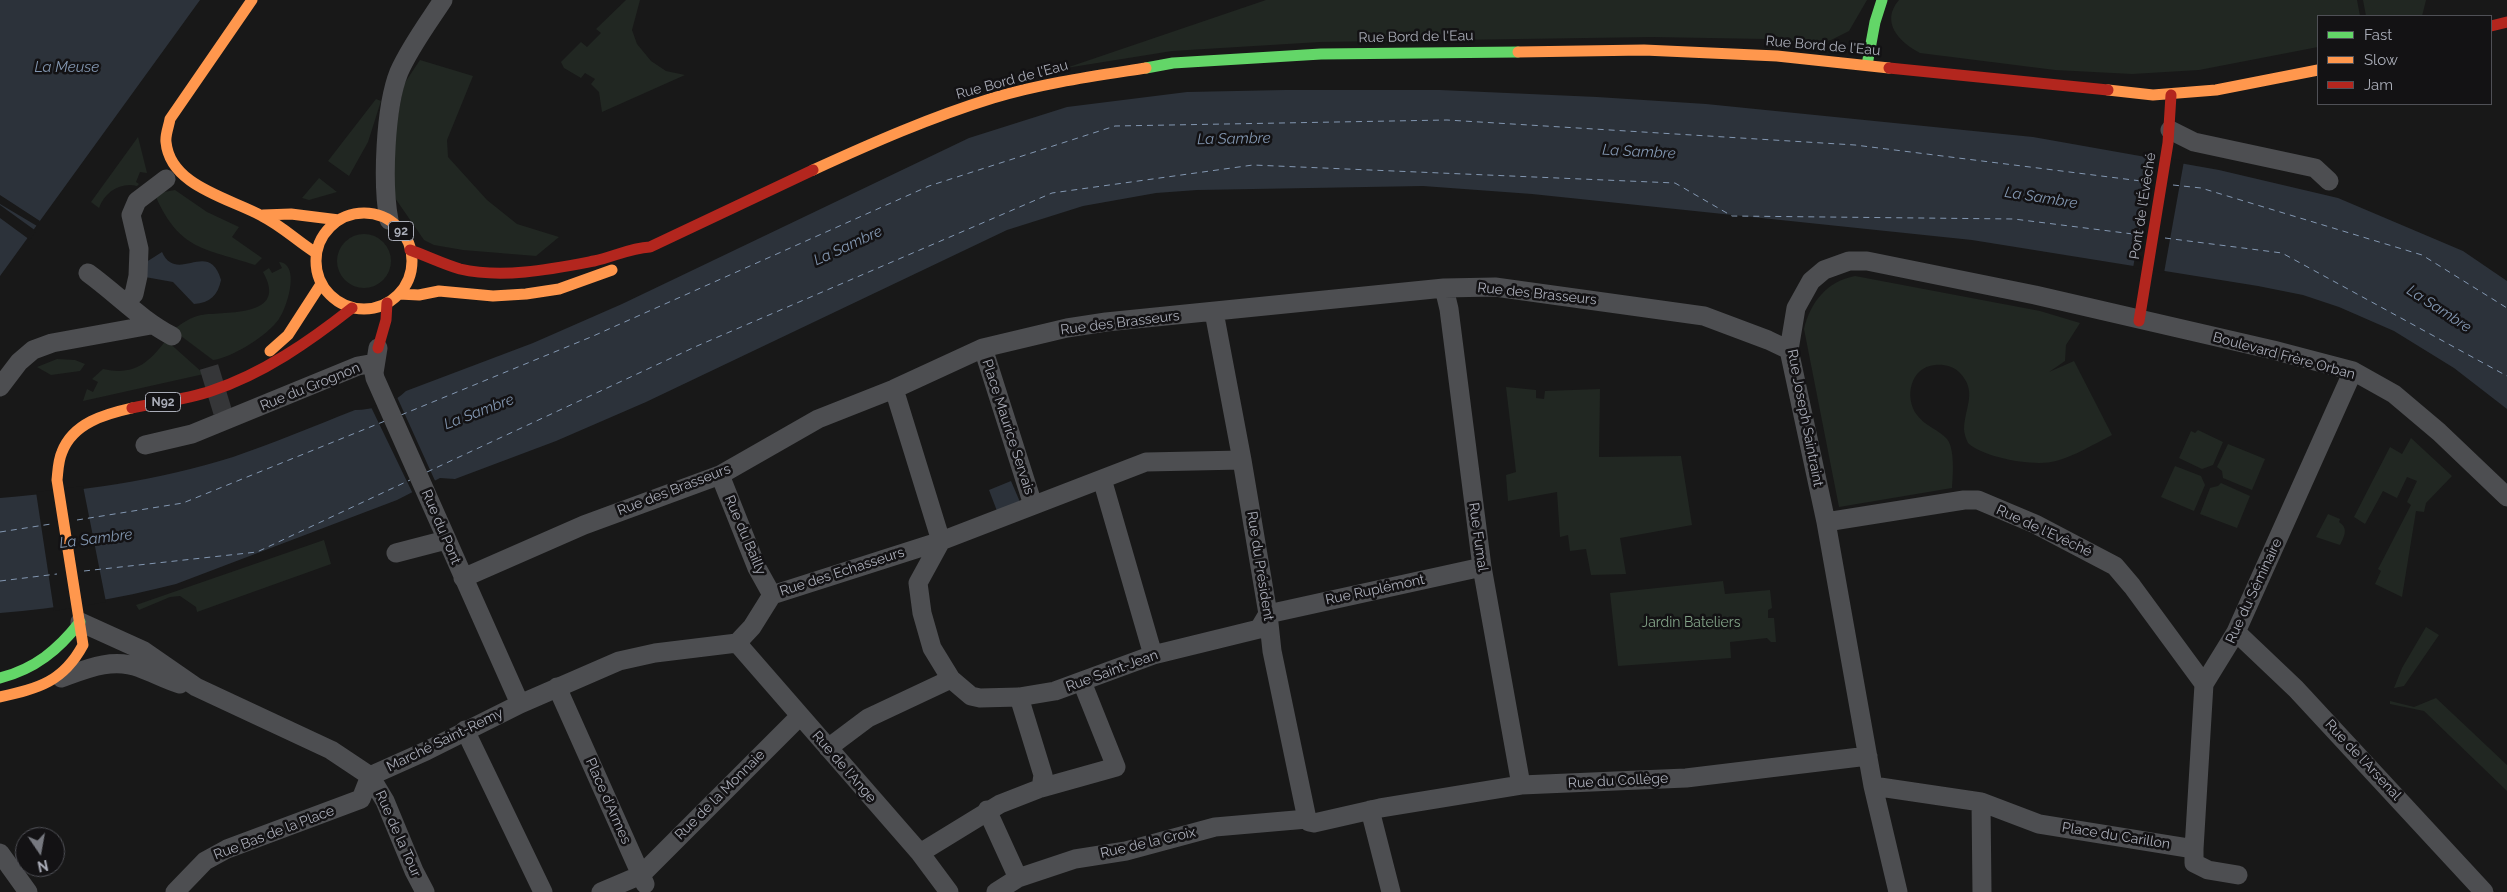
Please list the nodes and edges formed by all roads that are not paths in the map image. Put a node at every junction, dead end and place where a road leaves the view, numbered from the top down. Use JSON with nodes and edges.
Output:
{"nodes":[{"id":1,"x":252,"y":0,"type":"edge"},
{"id":2,"x":443,"y":0,"type":"edge"},
{"id":3,"x":1882,"y":0,"type":"edge"},
{"id":4,"x":2507,"y":22,"type":"edge"},
{"id":5,"x":2492,"y":26,"type":"edge"},
{"id":6,"x":1867,"y":65,"type":"junction"},
{"id":7,"x":2317,"y":70,"type":"edge"},
{"id":8,"x":2170,"y":95,"type":"junction"},
{"id":9,"x":2169,"y":136,"type":"junction"},
{"id":10,"x":166,"y":179,"type":"dead end"},
{"id":11,"x":2329,"y":181,"type":"dead end"},
{"id":12,"x":263,"y":215,"type":"junction"},
{"id":13,"x":338,"y":220,"type":"junction"},
{"id":14,"x":388,"y":220,"type":"junction"},
{"id":15,"x":650,"y":247,"type":"junction"},
{"id":16,"x":410,"y":250,"type":"junction"},
{"id":17,"x":316,"y":253,"type":"junction"},
{"id":18,"x":88,"y":273,"type":"dead end"},
{"id":19,"x":321,"y":284,"type":"junction"},
{"id":20,"x":1444,"y":288,"type":"junction"},
{"id":21,"x":399,"y":294,"type":"junction"},
{"id":22,"x":126,"y":302,"type":"junction"},
{"id":23,"x":387,"y":303,"type":"junction"},
{"id":24,"x":352,"y":308,"type":"junction"},
{"id":25,"x":1214,"y":312,"type":"junction"},
{"id":26,"x":370,"y":317,"type":"junction"},
{"id":27,"x":2139,"y":321,"type":"junction"},
{"id":28,"x":151,"y":325,"type":"junction"},
{"id":29,"x":172,"y":336,"type":"dead end"},
{"id":30,"x":983,"y":348,"type":"junction"},
{"id":31,"x":1788,"y":350,"type":"junction"},
{"id":32,"x":377,"y":355,"type":"junction"},
{"id":33,"x":2354,"y":371,"type":"junction"},
{"id":34,"x":254,"y":372,"type":"junction"},
{"id":35,"x":0,"y":387,"type":"edge"},
{"id":36,"x":894,"y":389,"type":"junction"},
{"id":37,"x":145,"y":445,"type":"dead end"},
{"id":38,"x":1242,"y":460,"type":"junction"},
{"id":39,"x":720,"y":475,"type":"junction"},
{"id":40,"x":1102,"y":479,"type":"junction"},
{"id":41,"x":2507,"y":497,"type":"edge"},
{"id":42,"x":1033,"y":505,"type":"junction"},
{"id":43,"x":1826,"y":522,"type":"junction"},
{"id":44,"x":446,"y":540,"type":"junction"},
{"id":45,"x":940,"y":541,"type":"junction"},
{"id":46,"x":396,"y":553,"type":"dead end"},
{"id":47,"x":1482,"y":567,"type":"junction"},
{"id":48,"x":462,"y":578,"type":"junction"},
{"id":49,"x":772,"y":595,"type":"junction"},
{"id":50,"x":1268,"y":614,"type":"junction"},
{"id":51,"x":80,"y":622,"type":"junction"},
{"id":52,"x":2236,"y":632,"type":"junction"},
{"id":53,"x":737,"y":643,"type":"junction"},
{"id":54,"x":1153,"y":655,"type":"junction"},
{"id":55,"x":0,"y":678,"type":"edge"},
{"id":56,"x":951,"y":678,"type":"junction"},
{"id":57,"x":58,"y":679,"type":"junction"},
{"id":58,"x":1082,"y":682,"type":"junction"},
{"id":59,"x":2204,"y":684,"type":"junction"},
{"id":60,"x":196,"y":687,"type":"junction"},
{"id":61,"x":557,"y":687,"type":"junction"},
{"id":62,"x":0,"y":697,"type":"edge"},
{"id":63,"x":1019,"y":697,"type":"junction"},
{"id":64,"x":520,"y":704,"type":"junction"},
{"id":65,"x":800,"y":716,"type":"junction"},
{"id":66,"x":465,"y":730,"type":"junction"},
{"id":67,"x":828,"y":748,"type":"junction"},
{"id":68,"x":1868,"y":756,"type":"junction"},
{"id":69,"x":370,"y":776,"type":"junction"},
{"id":70,"x":1521,"y":785,"type":"junction"},
{"id":71,"x":1873,"y":786,"type":"junction"},
{"id":72,"x":1041,"y":788,"type":"junction"},
{"id":73,"x":1981,"y":802,"type":"junction"},
{"id":74,"x":987,"y":810,"type":"junction"},
{"id":75,"x":1370,"y":810,"type":"junction"},
{"id":76,"x":1306,"y":819,"type":"junction"},
{"id":77,"x":2194,"y":849,"type":"junction"},
{"id":78,"x":0,"y":853,"type":"edge"},
{"id":79,"x":919,"y":859,"type":"junction"},
{"id":80,"x":2238,"y":875,"type":"dead end"},
{"id":81,"x":1018,"y":878,"type":"junction"},
{"id":82,"x":643,"y":881,"type":"junction"},
{"id":83,"x":28,"y":892,"type":"edge"},
{"id":84,"x":175,"y":892,"type":"edge"},
{"id":85,"x":425,"y":892,"type":"edge"},
{"id":86,"x":543,"y":892,"type":"edge"},
{"id":87,"x":601,"y":892,"type":"edge"},
{"id":88,"x":949,"y":892,"type":"edge"},
{"id":89,"x":996,"y":892,"type":"edge"},
{"id":90,"x":1391,"y":892,"type":"edge"},
{"id":91,"x":1898,"y":892,"type":"edge"},
{"id":92,"x":1982,"y":892,"type":"edge"},
{"id":93,"x":2484,"y":892,"type":"edge"}],
"edges":[{"from":1,"to":12,"type":"main road"},
{"from":2,"to":14,"type":"street"},
{"from":3,"to":6,"type":"main road"},
{"from":4,"to":5,"type":"main road"},
{"from":6,"to":8,"type":"main road","name":"Rue Bord de l'Eau"},
{"from":6,"to":15,"type":"main road","name":"Rue Bord de l'Eau"},
{"from":7,"to":8,"type":"main road","name":"Rue Bord de l'Eau"},
{"from":8,"to":9,"type":"main road","name":"Pont de l'Évêché"},
{"from":9,"to":11,"type":"street"},
{"from":9,"to":27,"type":"main road","name":"Pont de l'Évêché"},
{"from":10,"to":22,"type":"street"},
{"from":12,"to":13,"type":"main road"},
{"from":12,"to":17,"type":"main road"},
{"from":13,"to":14,"type":"main road","number":"92"},
{"from":13,"to":17,"type":"main road"},
{"from":14,"to":16,"type":"main road","number":"92"},
{"from":15,"to":16,"type":"main road","name":"Rue Bord de l'Eau"},
{"from":15,"to":21,"type":"main road","name":"Rue Bord de l'Eau"},
{"from":16,"to":21,"type":"main road","number":"92"},
{"from":17,"to":19,"type":"main road"},
{"from":18,"to":22,"type":"street"},
{"from":19,"to":24,"type":"main road"},
{"from":19,"to":34,"type":"main road","number":"N92"},
{"from":20,"to":25,"type":"street","name":"Rue des Brasseurs"},
{"from":20,"to":31,"type":"street","name":"Rue des Brasseurs"},
{"from":20,"to":47,"type":"street","name":"Rue Fumal"},
{"from":21,"to":23,"type":"main road"},
{"from":22,"to":28,"type":"street"},
{"from":23,"to":26,"type":"main road"},
{"from":23,"to":32,"type":"main road","name":"Rue du Pont"},
{"from":24,"to":26,"type":"main road"},
{"from":24,"to":34,"type":"main road","number":"N92"},
{"from":25,"to":30,"type":"street","name":"Rue des Brasseurs"},
{"from":25,"to":38,"type":"street","name":"Rue du Président"},
{"from":26,"to":32,"type":"main road","name":"Rue du Pont"},
{"from":27,"to":31,"type":"street","name":"Rue Joseph Saintraint"},
{"from":27,"to":33,"type":"street","name":"Boulevard Frère Orban"},
{"from":28,"to":29,"type":"street"},
{"from":28,"to":35,"type":"street"},
{"from":30,"to":36,"type":"street","name":"Rue des Brasseurs"},
{"from":30,"to":42,"type":"street","name":"Place Maurice Servais"},
{"from":31,"to":43,"type":"street","name":"Rue Joseph Saintraint"},
{"from":32,"to":37,"type":"street","name":"Rue du Grognon"},
{"from":32,"to":44,"type":"street","name":"Rue du Pont"},
{"from":33,"to":41,"type":"street","name":"Boulevard Frère Orban"},
{"from":33,"to":52,"type":"street","name":"Rue du Séminaire"},
{"from":34,"to":51,"type":"main road","number":"N92"},
{"from":36,"to":39,"type":"street","name":"Rue des Brasseurs"},
{"from":36,"to":45,"type":"street"},
{"from":38,"to":40,"type":"street","name":"Rue des Echasseurs"},
{"from":38,"to":50,"type":"street","name":"Rue du Président"},
{"from":39,"to":48,"type":"street","name":"Rue des Brasseurs"},
{"from":39,"to":49,"type":"street","name":"Rue du Bailly"},
{"from":40,"to":42,"type":"street","name":"Rue des Echasseurs"},
{"from":40,"to":54,"type":"street"},
{"from":42,"to":45,"type":"street","name":"Rue des Echasseurs"},
{"from":43,"to":59,"type":"street","name":"Rue de l'Evêché"},
{"from":43,"to":68,"type":"street","name":"Rue Joseph Saintraint"},
{"from":44,"to":46,"type":"street"},
{"from":44,"to":48,"type":"street","name":"Rue du Pont"},
{"from":45,"to":49,"type":"street","name":"Rue des Echasseurs"},
{"from":45,"to":56,"type":"street","name":"Rue Saint-Jean"},
{"from":47,"to":50,"type":"street","name":"Rue Ruplémont"},
{"from":47,"to":70,"type":"street","name":"Rue Fumal"},
{"from":48,"to":64,"type":"street","name":"Rue du Pont"},
{"from":49,"to":53,"type":"street","name":"Rue des Echasseurs"},
{"from":50,"to":54,"type":"street","name":"Rue Saint-Jean"},
{"from":50,"to":76,"type":"street","name":"Rue du Président"},
{"from":51,"to":55,"type":"main road"},
{"from":51,"to":57,"type":"main road","number":"N92"},
{"from":51,"to":60,"type":"street"},
{"from":52,"to":59,"type":"street","name":"Rue du Séminaire"},
{"from":52,"to":93,"type":"street","name":"Rue de l'Arsenal"},
{"from":53,"to":61,"type":"street","name":"Marché Saint-Remy"},
{"from":53,"to":65,"type":"street","name":"Rue de l'Ange"},
{"from":54,"to":58,"type":"street","name":"Rue Saint-Jean"},
{"from":56,"to":63,"type":"street","name":"Rue Saint-Jean"},
{"from":56,"to":67,"type":"street"},
{"from":57,"to":60,"type":"street"},
{"from":57,"to":62,"type":"main road","number":"N92"},
{"from":58,"to":63,"type":"street","name":"Rue Saint-Jean"},
{"from":58,"to":72,"type":"street"},
{"from":59,"to":77,"type":"street","name":"Rue du Séminaire"},
{"from":60,"to":69,"type":"street"},
{"from":61,"to":64,"type":"street","name":"Marché Saint-Remy"},
{"from":61,"to":82,"type":"street","name":"Place d'Armes"},
{"from":63,"to":72,"type":"street"},
{"from":64,"to":66,"type":"street","name":"Marché Saint-Remy"},
{"from":65,"to":67,"type":"street","name":"Rue de l'Ange"},
{"from":65,"to":82,"type":"street","name":"Rue de la Monnaie"},
{"from":66,"to":69,"type":"street","name":"Marché Saint-Remy"},
{"from":66,"to":86,"type":"street"},
{"from":67,"to":79,"type":"street","name":"Rue de l'Ange"},
{"from":68,"to":70,"type":"street","name":"Rue du Collège"},
{"from":68,"to":71,"type":"street","name":"Rue Joseph Saintraint"},
{"from":69,"to":84,"type":"street","name":"Rue Bas de la Place"},
{"from":69,"to":85,"type":"street","name":"Rue de la Tour"},
{"from":70,"to":75,"type":"street","name":"Rue du Collège"},
{"from":71,"to":73,"type":"street","name":"Place du Carillon"},
{"from":71,"to":91,"type":"street","name":"Rue Joseph Saintraint"},
{"from":72,"to":74,"type":"street"},
{"from":73,"to":77,"type":"street","name":"Place du Carillon"},
{"from":73,"to":92,"type":"street"},
{"from":74,"to":79,"type":"street"},
{"from":74,"to":81,"type":"street"},
{"from":75,"to":76,"type":"street","name":"Rue de la Croix"},
{"from":75,"to":90,"type":"street"},
{"from":76,"to":81,"type":"street","name":"Rue de la Croix"},
{"from":77,"to":80,"type":"street"},
{"from":78,"to":83,"type":"street"},
{"from":79,"to":88,"type":"street","name":"Rue de l'Ange"},
{"from":81,"to":89,"type":"street","name":"Rue de la Croix"},
{"from":82,"to":87,"type":"street"}]}
